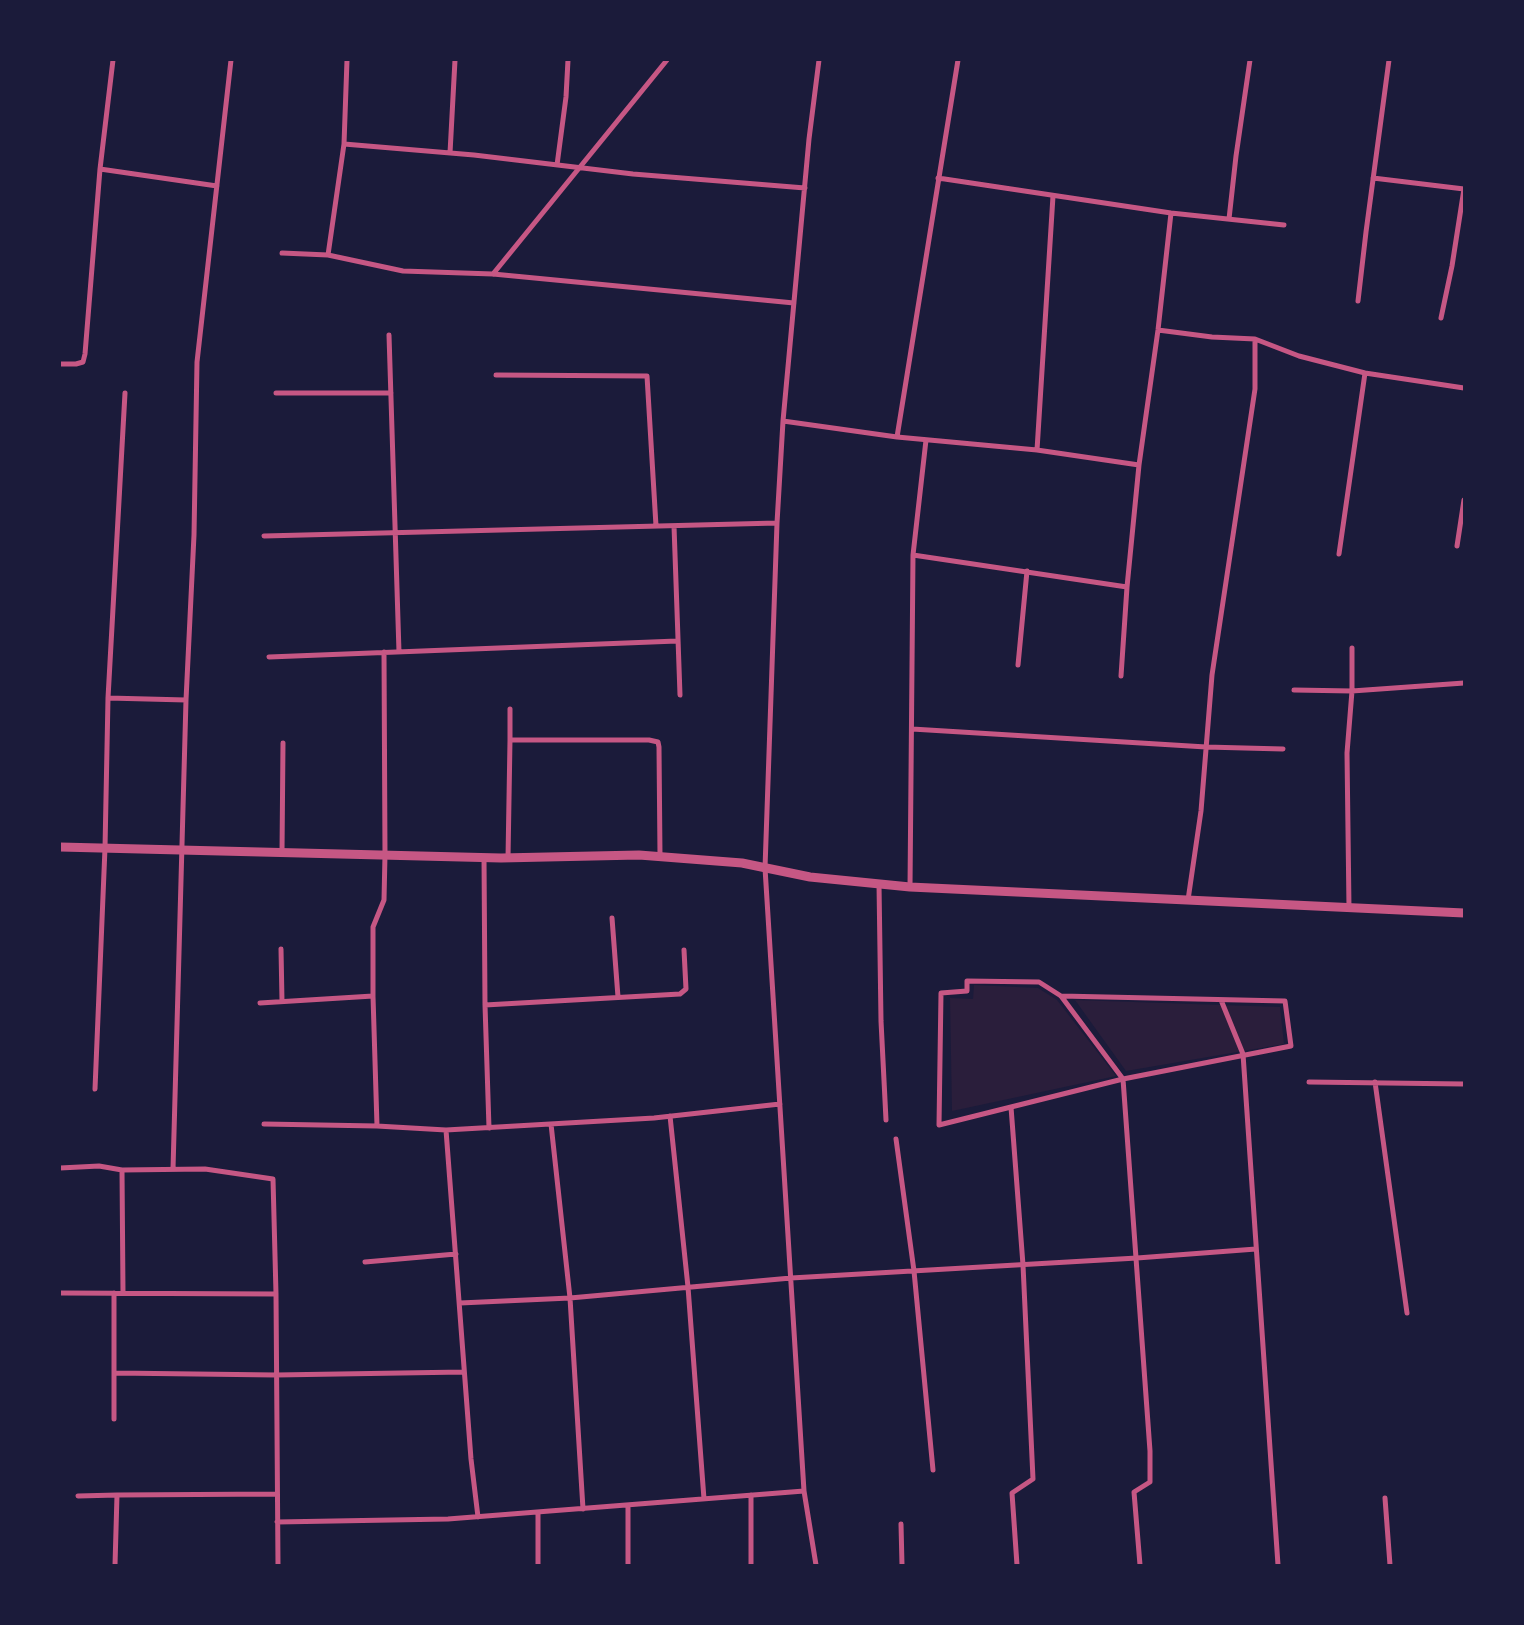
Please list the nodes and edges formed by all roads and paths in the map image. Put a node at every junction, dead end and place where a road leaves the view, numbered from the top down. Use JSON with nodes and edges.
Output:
{"nodes":[{"id":1,"x":114,"y":60,"type":"edge"},
{"id":2,"x":231,"y":60,"type":"edge"},
{"id":3,"x":347,"y":60,"type":"edge"},
{"id":4,"x":455,"y":60,"type":"edge"},
{"id":5,"x":568,"y":60,"type":"edge"},
{"id":6,"x":667,"y":60,"type":"edge"},
{"id":7,"x":819,"y":60,"type":"edge"},
{"id":8,"x":958,"y":60,"type":"edge"},
{"id":9,"x":1250,"y":60,"type":"edge"},
{"id":10,"x":1389,"y":60,"type":"edge"},
{"id":11,"x":344,"y":144,"type":"junction"},
{"id":12,"x":450,"y":153,"type":"junction"},
{"id":13,"x":557,"y":165,"type":"junction"},
{"id":14,"x":581,"y":168,"type":"junction"},
{"id":15,"x":100,"y":170,"type":"junction"},
{"id":16,"x":938,"y":178,"type":"junction"},
{"id":17,"x":1373,"y":178,"type":"junction"},
{"id":18,"x":216,"y":186,"type":"junction"},
{"id":19,"x":805,"y":188,"type":"junction"},
{"id":20,"x":1464,"y":189,"type":"edge"},
{"id":21,"x":1053,"y":196,"type":"junction"},
{"id":22,"x":1170,"y":213,"type":"junction"},
{"id":23,"x":1229,"y":219,"type":"junction"},
{"id":24,"x":1284,"y":225,"type":"dead end"},
{"id":25,"x":282,"y":253,"type":"dead end"},
{"id":26,"x":328,"y":255,"type":"junction"},
{"id":27,"x":493,"y":274,"type":"junction"},
{"id":28,"x":1358,"y":301,"type":"dead end"},
{"id":29,"x":794,"y":303,"type":"junction"},
{"id":30,"x":1441,"y":318,"type":"dead end"},
{"id":31,"x":1158,"y":330,"type":"junction"},
{"id":32,"x":389,"y":335,"type":"dead end"},
{"id":33,"x":1255,"y":339,"type":"junction"},
{"id":34,"x":60,"y":364,"type":"edge"},
{"id":35,"x":1365,"y":373,"type":"junction"},
{"id":36,"x":496,"y":375,"type":"dead end"},
{"id":37,"x":1464,"y":388,"type":"edge"},
{"id":38,"x":125,"y":393,"type":"dead end"},
{"id":39,"x":276,"y":393,"type":"dead end"},
{"id":40,"x":391,"y":393,"type":"junction"},
{"id":41,"x":783,"y":421,"type":"junction"},
{"id":42,"x":897,"y":437,"type":"junction"},
{"id":43,"x":926,"y":440,"type":"junction"},
{"id":44,"x":1037,"y":450,"type":"junction"},
{"id":45,"x":1139,"y":464,"type":"junction"},
{"id":46,"x":1464,"y":500,"type":"edge"},
{"id":47,"x":777,"y":523,"type":"junction"},
{"id":48,"x":656,"y":526,"type":"junction"},
{"id":49,"x":674,"y":526,"type":"junction"},
{"id":50,"x":396,"y":533,"type":"junction"},
{"id":51,"x":264,"y":536,"type":"dead end"},
{"id":52,"x":1457,"y":546,"type":"dead end"},
{"id":53,"x":1339,"y":554,"type":"dead end"},
{"id":54,"x":913,"y":555,"type":"junction"},
{"id":55,"x":1027,"y":571,"type":"junction"},
{"id":56,"x":1127,"y":587,"type":"junction"},
{"id":57,"x":677,"y":641,"type":"junction"},
{"id":58,"x":1352,"y":648,"type":"dead end"},
{"id":59,"x":384,"y":652,"type":"junction"},
{"id":60,"x":400,"y":652,"type":"junction"},
{"id":61,"x":269,"y":656,"type":"dead end"},
{"id":62,"x":1018,"y":665,"type":"dead end"},
{"id":63,"x":1121,"y":676,"type":"dead end"},
{"id":64,"x":1464,"y":683,"type":"edge"},
{"id":65,"x":1294,"y":690,"type":"dead end"},
{"id":66,"x":1352,"y":691,"type":"junction"},
{"id":67,"x":680,"y":695,"type":"dead end"},
{"id":68,"x":108,"y":698,"type":"junction"},
{"id":69,"x":186,"y":700,"type":"junction"},
{"id":70,"x":510,"y":709,"type":"dead end"},
{"id":71,"x":912,"y":729,"type":"junction"},
{"id":72,"x":510,"y":740,"type":"junction"},
{"id":73,"x":283,"y":743,"type":"dead end"},
{"id":74,"x":1206,"y":747,"type":"junction"},
{"id":75,"x":1282,"y":748,"type":"dead end"},
{"id":76,"x":60,"y":847,"type":"edge"},
{"id":77,"x":105,"y":848,"type":"junction"},
{"id":78,"x":183,"y":850,"type":"junction"},
{"id":79,"x":282,"y":852,"type":"junction"},
{"id":80,"x":385,"y":855,"type":"junction"},
{"id":81,"x":660,"y":856,"type":"junction"},
{"id":82,"x":484,"y":857,"type":"junction"},
{"id":83,"x":508,"y":858,"type":"junction"},
{"id":84,"x":765,"y":868,"type":"junction"},
{"id":85,"x":879,"y":884,"type":"junction"},
{"id":86,"x":910,"y":887,"type":"junction"},
{"id":87,"x":1188,"y":900,"type":"junction"},
{"id":88,"x":1349,"y":908,"type":"junction"},
{"id":89,"x":1464,"y":913,"type":"edge"},
{"id":90,"x":612,"y":918,"type":"dead end"},
{"id":91,"x":281,"y":949,"type":"dead end"},
{"id":92,"x":684,"y":950,"type":"dead end"},
{"id":93,"x":373,"y":996,"type":"junction"},
{"id":94,"x":1061,"y":996,"type":"junction"},
{"id":95,"x":618,"y":997,"type":"junction"},
{"id":96,"x":1221,"y":1000,"type":"junction"},
{"id":97,"x":282,"y":1001,"type":"junction"},
{"id":98,"x":260,"y":1003,"type":"dead end"},
{"id":99,"x":485,"y":1005,"type":"junction"},
{"id":100,"x":1243,"y":1054,"type":"junction"},
{"id":101,"x":1123,"y":1079,"type":"junction"},
{"id":102,"x":1310,"y":1082,"type":"dead end"},
{"id":103,"x":1375,"y":1082,"type":"junction"},
{"id":104,"x":1464,"y":1084,"type":"edge"},
{"id":105,"x":95,"y":1089,"type":"dead end"},
{"id":106,"x":780,"y":1104,"type":"junction"},
{"id":107,"x":1011,"y":1107,"type":"junction"},
{"id":108,"x":670,"y":1116,"type":"junction"},
{"id":109,"x":886,"y":1120,"type":"dead end"},
{"id":110,"x":264,"y":1124,"type":"dead end"},
{"id":111,"x":551,"y":1124,"type":"junction"},
{"id":112,"x":377,"y":1126,"type":"junction"},
{"id":113,"x":488,"y":1128,"type":"junction"},
{"id":114,"x":446,"y":1130,"type":"junction"},
{"id":115,"x":896,"y":1139,"type":"dead end"},
{"id":116,"x":60,"y":1168,"type":"edge"},
{"id":117,"x":172,"y":1169,"type":"junction"},
{"id":118,"x":122,"y":1170,"type":"junction"},
{"id":119,"x":1256,"y":1249,"type":"junction"},
{"id":120,"x":456,"y":1254,"type":"junction"},
{"id":121,"x":1137,"y":1258,"type":"junction"},
{"id":122,"x":365,"y":1262,"type":"dead end"},
{"id":123,"x":1023,"y":1264,"type":"junction"},
{"id":124,"x":914,"y":1271,"type":"junction"},
{"id":125,"x":791,"y":1278,"type":"junction"},
{"id":126,"x":688,"y":1287,"type":"junction"},
{"id":127,"x":60,"y":1293,"type":"edge"},
{"id":128,"x":114,"y":1293,"type":"junction"},
{"id":129,"x":123,"y":1293,"type":"junction"},
{"id":130,"x":276,"y":1294,"type":"junction"},
{"id":131,"x":570,"y":1298,"type":"junction"},
{"id":132,"x":460,"y":1303,"type":"junction"},
{"id":133,"x":1407,"y":1313,"type":"dead end"},
{"id":134,"x":464,"y":1372,"type":"junction"},
{"id":135,"x":115,"y":1373,"type":"junction"},
{"id":136,"x":276,"y":1375,"type":"junction"},
{"id":137,"x":114,"y":1419,"type":"dead end"},
{"id":138,"x":933,"y":1470,"type":"dead end"},
{"id":139,"x":804,"y":1491,"type":"junction"},
{"id":140,"x":277,"y":1494,"type":"junction"},
{"id":141,"x":117,"y":1495,"type":"junction"},
{"id":142,"x":751,"y":1495,"type":"junction"},
{"id":143,"x":78,"y":1496,"type":"dead end"},
{"id":144,"x":1385,"y":1498,"type":"dead end"},
{"id":145,"x":704,"y":1499,"type":"junction"},
{"id":146,"x":628,"y":1505,"type":"junction"},
{"id":147,"x":583,"y":1508,"type":"junction"},
{"id":148,"x":538,"y":1512,"type":"junction"},
{"id":149,"x":478,"y":1516,"type":"junction"},
{"id":150,"x":277,"y":1522,"type":"junction"},
{"id":151,"x":901,"y":1524,"type":"dead end"},
{"id":152,"x":115,"y":1565,"type":"edge"},
{"id":153,"x":278,"y":1565,"type":"edge"},
{"id":154,"x":538,"y":1565,"type":"edge"},
{"id":155,"x":628,"y":1565,"type":"edge"},
{"id":156,"x":751,"y":1565,"type":"edge"},
{"id":157,"x":816,"y":1565,"type":"edge"},
{"id":158,"x":902,"y":1565,"type":"edge"},
{"id":159,"x":1017,"y":1565,"type":"edge"},
{"id":160,"x":1140,"y":1565,"type":"edge"},
{"id":161,"x":1278,"y":1565,"type":"edge"},
{"id":162,"x":1390,"y":1565,"type":"edge"}],
"edges":[{"from":1,"to":15,"type":"street"},
{"from":2,"to":18,"type":"street"},
{"from":3,"to":11,"type":"street"},
{"from":4,"to":12,"type":"street"},
{"from":5,"to":13,"type":"street"},
{"from":6,"to":14,"type":"street"},
{"from":7,"to":19,"type":"street"},
{"from":8,"to":16,"type":"street"},
{"from":9,"to":23,"type":"street"},
{"from":10,"to":17,"type":"street"},
{"from":11,"to":12,"type":"street"},
{"from":11,"to":26,"type":"street"},
{"from":12,"to":13,"type":"street"},
{"from":13,"to":14,"type":"street"},
{"from":14,"to":19,"type":"street"},
{"from":14,"to":27,"type":"street"},
{"from":15,"to":18,"type":"street"},
{"from":15,"to":34,"type":"street"},
{"from":16,"to":21,"type":"street"},
{"from":16,"to":42,"type":"street"},
{"from":17,"to":20,"type":"street"},
{"from":17,"to":28,"type":"street"},
{"from":18,"to":69,"type":"street"},
{"from":19,"to":29,"type":"street"},
{"from":20,"to":30,"type":"street"},
{"from":21,"to":22,"type":"street"},
{"from":21,"to":44,"type":"street"},
{"from":22,"to":23,"type":"street"},
{"from":22,"to":31,"type":"street"},
{"from":23,"to":24,"type":"street"},
{"from":25,"to":26,"type":"street"},
{"from":26,"to":27,"type":"street"},
{"from":27,"to":29,"type":"street"},
{"from":29,"to":41,"type":"street"},
{"from":31,"to":33,"type":"street"},
{"from":31,"to":45,"type":"street"},
{"from":32,"to":40,"type":"street"},
{"from":33,"to":35,"type":"street"},
{"from":33,"to":74,"type":"street"},
{"from":35,"to":37,"type":"street"},
{"from":35,"to":53,"type":"street"},
{"from":36,"to":48,"type":"street"},
{"from":38,"to":68,"type":"street"},
{"from":39,"to":40,"type":"street"},
{"from":40,"to":50,"type":"street"},
{"from":41,"to":42,"type":"street"},
{"from":41,"to":47,"type":"street"},
{"from":42,"to":43,"type":"street"},
{"from":43,"to":44,"type":"street"},
{"from":43,"to":54,"type":"street"},
{"from":44,"to":45,"type":"street"},
{"from":45,"to":56,"type":"street"},
{"from":46,"to":52,"type":"street"},
{"from":47,"to":49,"type":"street"},
{"from":47,"to":84,"type":"street"},
{"from":48,"to":49,"type":"street"},
{"from":48,"to":50,"type":"street"},
{"from":49,"to":57,"type":"street"},
{"from":50,"to":51,"type":"street"},
{"from":50,"to":60,"type":"street"},
{"from":54,"to":55,"type":"street"},
{"from":54,"to":71,"type":"street"},
{"from":55,"to":56,"type":"street"},
{"from":55,"to":62,"type":"street"},
{"from":56,"to":63,"type":"street"},
{"from":57,"to":60,"type":"street"},
{"from":57,"to":67,"type":"street"},
{"from":58,"to":66,"type":"street"},
{"from":59,"to":60,"type":"street"},
{"from":59,"to":61,"type":"street"},
{"from":59,"to":80,"type":"street"},
{"from":64,"to":66,"type":"street"},
{"from":65,"to":66,"type":"street"},
{"from":66,"to":88,"type":"street"},
{"from":68,"to":69,"type":"street"},
{"from":68,"to":77,"type":"street"},
{"from":69,"to":78,"type":"street"},
{"from":70,"to":72,"type":"street"},
{"from":71,"to":74,"type":"street"},
{"from":71,"to":86,"type":"street"},
{"from":72,"to":81,"type":"street"},
{"from":72,"to":83,"type":"street"},
{"from":73,"to":79,"type":"street"},
{"from":74,"to":75,"type":"street"},
{"from":74,"to":87,"type":"street"},
{"from":76,"to":77,"type":"street"},
{"from":77,"to":78,"type":"street"},
{"from":77,"to":105,"type":"street"},
{"from":78,"to":79,"type":"street"},
{"from":78,"to":117,"type":"street"},
{"from":79,"to":80,"type":"street"},
{"from":80,"to":82,"type":"street"},
{"from":80,"to":93,"type":"street"},
{"from":81,"to":83,"type":"street"},
{"from":81,"to":84,"type":"street"},
{"from":82,"to":83,"type":"street"},
{"from":82,"to":99,"type":"street"},
{"from":84,"to":85,"type":"street"},
{"from":84,"to":106,"type":"street"},
{"from":85,"to":86,"type":"street"},
{"from":85,"to":109,"type":"street"},
{"from":86,"to":87,"type":"street"},
{"from":87,"to":88,"type":"street"},
{"from":88,"to":89,"type":"street"},
{"from":90,"to":95,"type":"street"},
{"from":91,"to":97,"type":"street"},
{"from":92,"to":95,"type":"street"},
{"from":93,"to":97,"type":"street"},
{"from":93,"to":112,"type":"street"},
{"from":94,"to":96,"type":"street"},
{"from":94,"to":101,"type":"street"},
{"from":94,"to":107,"type":"street"},
{"from":95,"to":99,"type":"street"},
{"from":96,"to":100,"type":"street"},
{"from":96,"to":100,"type":"street"},
{"from":97,"to":98,"type":"street"},
{"from":99,"to":113,"type":"street"},
{"from":100,"to":101,"type":"street"},
{"from":100,"to":119,"type":"street"},
{"from":101,"to":107,"type":"street"},
{"from":101,"to":121,"type":"street"},
{"from":102,"to":103,"type":"street"},
{"from":103,"to":104,"type":"street"},
{"from":103,"to":133,"type":"street"},
{"from":106,"to":108,"type":"street"},
{"from":106,"to":125,"type":"street"},
{"from":107,"to":123,"type":"street"},
{"from":108,"to":111,"type":"street"},
{"from":108,"to":126,"type":"street"},
{"from":110,"to":112,"type":"street"},
{"from":111,"to":113,"type":"street"},
{"from":111,"to":131,"type":"street"},
{"from":112,"to":114,"type":"street"},
{"from":113,"to":114,"type":"street"},
{"from":114,"to":120,"type":"street"},
{"from":115,"to":124,"type":"street"},
{"from":116,"to":118,"type":"street"},
{"from":117,"to":118,"type":"street"},
{"from":117,"to":130,"type":"street"},
{"from":118,"to":129,"type":"street"},
{"from":119,"to":121,"type":"street"},
{"from":119,"to":161,"type":"street"},
{"from":120,"to":122,"type":"street"},
{"from":120,"to":132,"type":"street"},
{"from":121,"to":123,"type":"street"},
{"from":121,"to":160,"type":"street"},
{"from":123,"to":124,"type":"street"},
{"from":123,"to":159,"type":"street"},
{"from":124,"to":125,"type":"street"},
{"from":124,"to":138,"type":"street"},
{"from":125,"to":126,"type":"street"},
{"from":125,"to":139,"type":"street"},
{"from":126,"to":131,"type":"street"},
{"from":126,"to":145,"type":"street"},
{"from":127,"to":128,"type":"street"},
{"from":128,"to":129,"type":"street"},
{"from":128,"to":135,"type":"street"},
{"from":129,"to":130,"type":"street"},
{"from":130,"to":136,"type":"street"},
{"from":131,"to":132,"type":"street"},
{"from":131,"to":147,"type":"street"},
{"from":132,"to":134,"type":"street"},
{"from":134,"to":136,"type":"street"},
{"from":134,"to":149,"type":"street"},
{"from":135,"to":136,"type":"street"},
{"from":135,"to":137,"type":"street"},
{"from":136,"to":140,"type":"street"},
{"from":139,"to":142,"type":"street"},
{"from":139,"to":157,"type":"street"},
{"from":140,"to":141,"type":"street"},
{"from":140,"to":150,"type":"street"},
{"from":141,"to":143,"type":"street"},
{"from":141,"to":152,"type":"street"},
{"from":142,"to":145,"type":"street"},
{"from":142,"to":156,"type":"street"},
{"from":144,"to":162,"type":"street"},
{"from":145,"to":146,"type":"street"},
{"from":146,"to":147,"type":"street"},
{"from":146,"to":155,"type":"street"},
{"from":147,"to":148,"type":"street"},
{"from":148,"to":149,"type":"street"},
{"from":148,"to":154,"type":"street"},
{"from":149,"to":150,"type":"street"},
{"from":150,"to":153,"type":"street"},
{"from":151,"to":158,"type":"street"}]}
